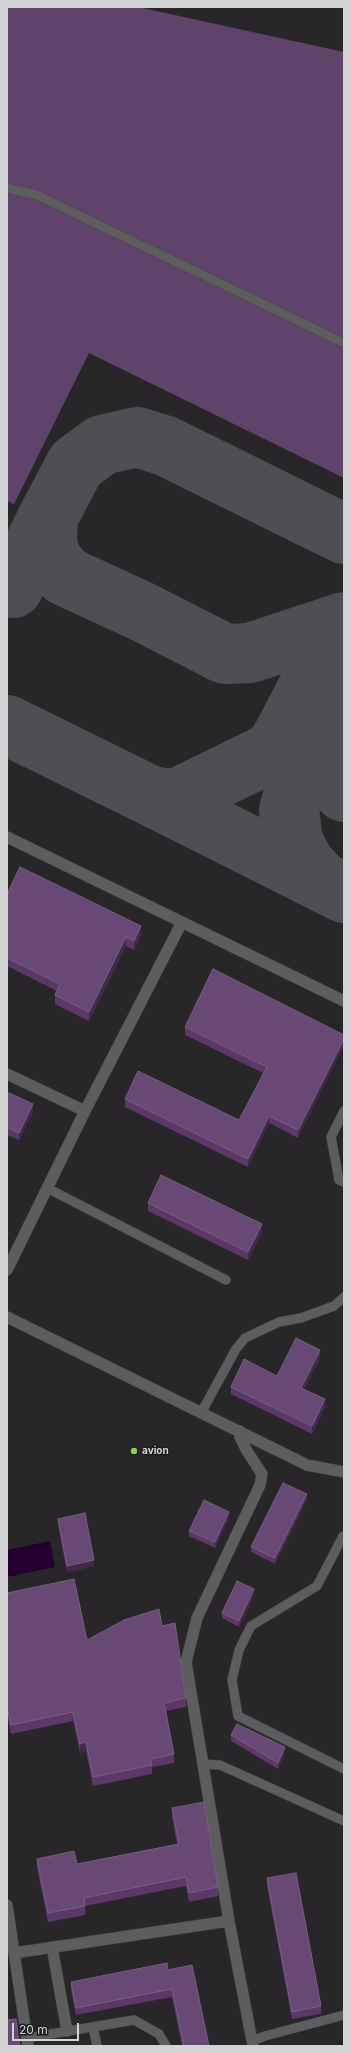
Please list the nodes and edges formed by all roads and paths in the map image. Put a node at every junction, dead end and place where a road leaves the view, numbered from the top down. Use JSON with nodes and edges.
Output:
{"nodes":[{"id":1,"x":7,"y":188,"type":"edge"},
{"id":2,"x":344,"y":344,"type":"edge"},
{"id":3,"x":7,"y":837,"type":"edge"},
{"id":4,"x":182,"y":922,"type":"junction"},
{"id":5,"x":344,"y":1001,"type":"edge"},
{"id":6,"x":7,"y":1074,"type":"edge"},
{"id":7,"x":85,"y":1111,"type":"junction"},
{"id":8,"x":344,"y":1111,"type":"edge"},
{"id":9,"x":344,"y":1182,"type":"edge"},
{"id":10,"x":47,"y":1188,"type":"junction"},
{"id":11,"x":7,"y":1270,"type":"edge"},
{"id":12,"x":226,"y":1280,"type":"dead end"},
{"id":13,"x":344,"y":1297,"type":"edge"},
{"id":14,"x":7,"y":1317,"type":"edge"},
{"id":15,"x":201,"y":1413,"type":"junction"},
{"id":16,"x":240,"y":1431,"type":"junction"},
{"id":17,"x":344,"y":1472,"type":"edge"},
{"id":18,"x":344,"y":1535,"type":"edge"},
{"id":19,"x":203,"y":1764,"type":"junction"},
{"id":20,"x":344,"y":1768,"type":"edge"},
{"id":21,"x":344,"y":1821,"type":"edge"},
{"id":22,"x":7,"y":1905,"type":"edge"},
{"id":23,"x":229,"y":1921,"type":"junction"},
{"id":24,"x":52,"y":1948,"type":"junction"},
{"id":25,"x":14,"y":1953,"type":"junction"},
{"id":26,"x":344,"y":2016,"type":"edge"},
{"id":27,"x":93,"y":2027,"type":"junction"},
{"id":28,"x":68,"y":2031,"type":"junction"},
{"id":29,"x":28,"y":2042,"type":"edge"},
{"id":30,"x":252,"y":2044,"type":"edge"},
{"id":31,"x":97,"y":2046,"type":"edge"},
{"id":32,"x":166,"y":2046,"type":"edge"}],
"edges":[{"from":1,"to":2,"type":"lane"},
{"from":3,"to":4,"type":"street"},
{"from":4,"to":5,"type":"street"},
{"from":4,"to":7,"type":"street"},
{"from":6,"to":7,"type":"street"},
{"from":7,"to":10,"type":"street"},
{"from":8,"to":9,"type":"lane"},
{"from":10,"to":11,"type":"street"},
{"from":10,"to":12,"type":"lane"},
{"from":13,"to":15,"type":"lane"},
{"from":14,"to":15,"type":"street"},
{"from":15,"to":16,"type":"street"},
{"from":16,"to":17,"type":"street"},
{"from":16,"to":19,"type":"street"},
{"from":18,"to":20,"type":"lane"},
{"from":19,"to":21,"type":"lane"},
{"from":19,"to":23,"type":"street"},
{"from":22,"to":25,"type":"street"},
{"from":23,"to":24,"type":"street"},
{"from":23,"to":30,"type":"street"},
{"from":24,"to":25,"type":"street"},
{"from":24,"to":28,"type":"street"},
{"from":25,"to":29,"type":"street"},
{"from":26,"to":30,"type":"lane"},
{"from":27,"to":28,"type":"lane"},
{"from":27,"to":31,"type":"lane"},
{"from":27,"to":32,"type":"lane"},
{"from":28,"to":29,"type":"lane"}]}
